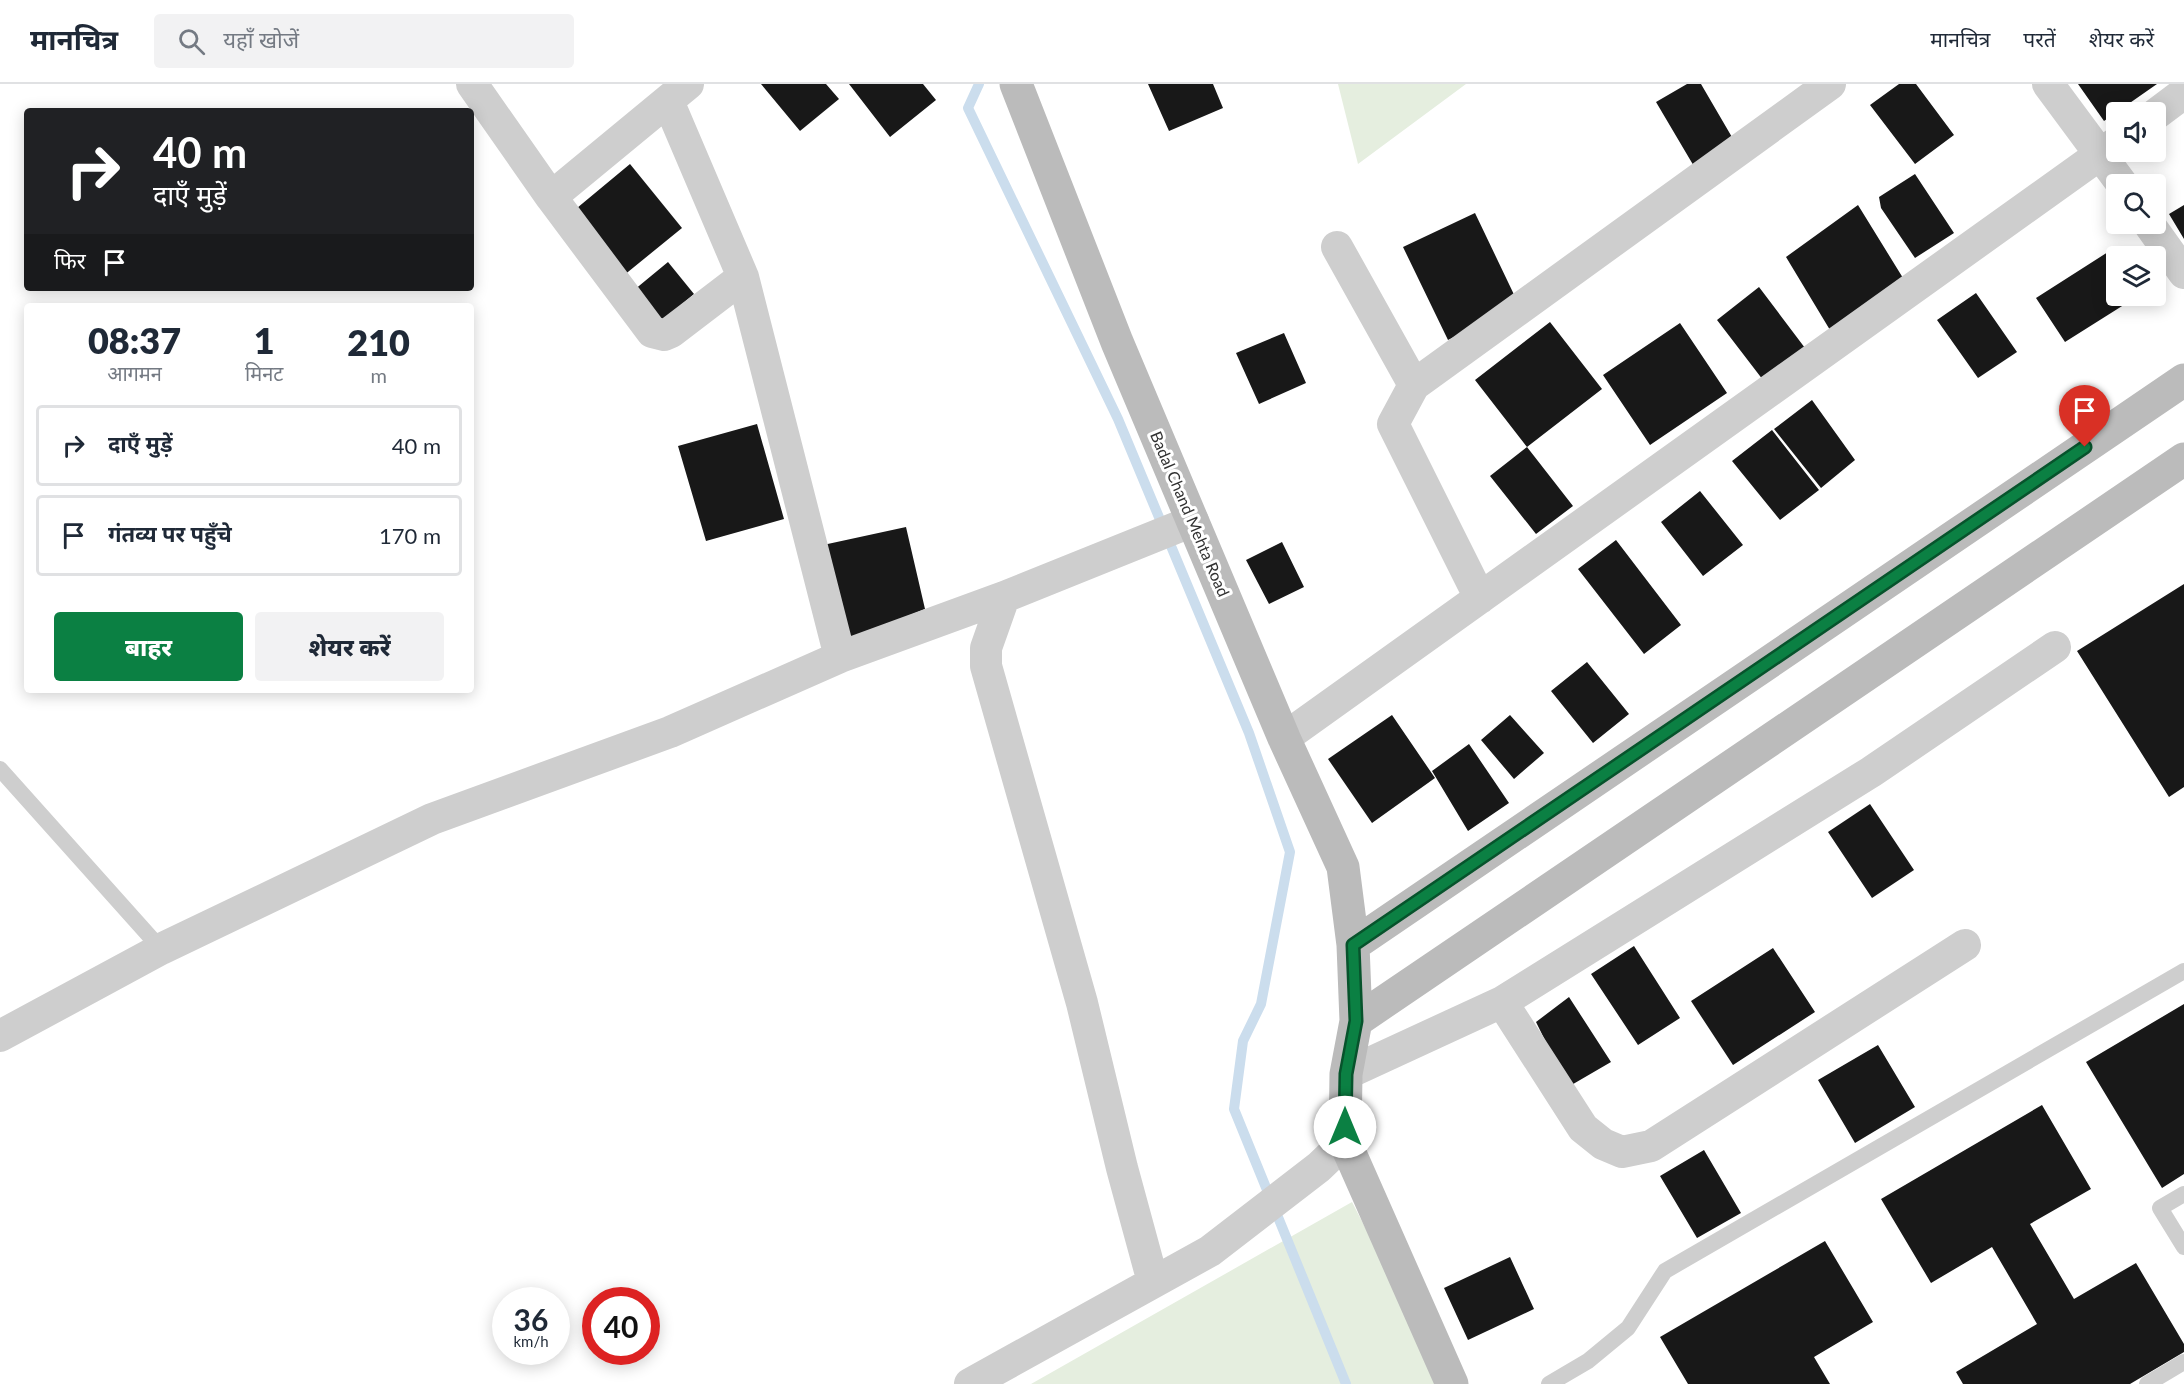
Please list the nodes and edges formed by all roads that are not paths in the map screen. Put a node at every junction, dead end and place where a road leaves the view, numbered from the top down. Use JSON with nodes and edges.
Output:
{"nodes":[{"id":1,"x":472,"y":84,"type":"edge"},
{"id":2,"x":1016,"y":84,"type":"edge"},
{"id":3,"x":1830,"y":84,"type":"edge"},
{"id":4,"x":2048,"y":84,"type":"edge"},
{"id":5,"x":678,"y":92,"type":"edge"},
{"id":6,"x":2184,"y":93,"type":"edge"},
{"id":7,"x":2166,"y":106,"type":"edge"},
{"id":8,"x":2106,"y":146,"type":"edge"},
{"id":9,"x":2106,"y":151,"type":"edge"},
{"id":10,"x":551,"y":197,"type":"junction"},
{"id":11,"x":2156,"y":234,"type":"edge"},
{"id":12,"x":1337,"y":247,"type":"dead end"},
{"id":13,"x":2184,"y":273,"type":"edge"},
{"id":14,"x":743,"y":277,"type":"junction"},
{"id":15,"x":2184,"y":380,"type":"edge"},
{"id":16,"x":1414,"y":385,"type":"junction"},
{"id":17,"x":2182,"y":465,"type":"edge"},
{"id":18,"x":1170,"y":531,"type":"junction"},
{"id":19,"x":1004,"y":597,"type":"junction"},
{"id":20,"x":1480,"y":598,"type":"junction"},
{"id":21,"x":2055,"y":647,"type":"dead end"},
{"id":22,"x":840,"y":657,"type":"junction"},
{"id":23,"x":1284,"y":738,"type":"junction"},
{"id":24,"x":0,"y":769,"type":"edge"},
{"id":25,"x":1353,"y":945,"type":"junction"},
{"id":26,"x":1965,"y":945,"type":"dead end"},
{"id":27,"x":161,"y":950,"type":"junction"},
{"id":28,"x":2184,"y":971,"type":"edge"},
{"id":29,"x":1502,"y":1002,"type":"junction"},
{"id":30,"x":1356,"y":1021,"type":"junction"},
{"id":31,"x":0,"y":1036,"type":"edge"},
{"id":32,"x":1346,"y":1074,"type":"junction"},
{"id":33,"x":1345,"y":1142,"type":"junction"},
{"id":34,"x":2184,"y":1194,"type":"edge"},
{"id":35,"x":2184,"y":1247,"type":"edge"},
{"id":36,"x":1153,"y":1282,"type":"junction"},
{"id":37,"x":2184,"y":1362,"type":"edge"},
{"id":38,"x":974,"y":1383,"type":"edge"},
{"id":39,"x":1452,"y":1384,"type":"edge"},
{"id":40,"x":1549,"y":1384,"type":"edge"},
{"id":41,"x":2147,"y":1384,"type":"edge"}],
"edges":[{"from":1,"to":10,"type":"street"},
{"from":2,"to":18,"type":"street","name":"Badal Chand Mehta Road"},
{"from":3,"to":16,"type":"street"},
{"from":4,"to":8,"type":"street"},
{"from":5,"to":10,"type":"street"},
{"from":5,"to":14,"type":"street"},
{"from":6,"to":7,"type":"street"},
{"from":9,"to":20,"type":"street"},
{"from":10,"to":14,"type":"street"},
{"from":11,"to":13,"type":"street"},
{"from":12,"to":16,"type":"street"},
{"from":14,"to":22,"type":"street"},
{"from":15,"to":25,"type":"street"},
{"from":16,"to":20,"type":"street"},
{"from":17,"to":30,"type":"street"},
{"from":18,"to":19,"type":"street"},
{"from":18,"to":23,"type":"street","name":"Badal Chand Mehta Road"},
{"from":19,"to":22,"type":"street"},
{"from":19,"to":36,"type":"street"},
{"from":20,"to":23,"type":"street"},
{"from":21,"to":29,"type":"street"},
{"from":22,"to":27,"type":"street"},
{"from":23,"to":25,"type":"street","name":"Badal Chand Mehta Road"},
{"from":24,"to":27,"type":"lane"},
{"from":25,"to":30,"type":"street","name":"Badal Chand Mehta Road"},
{"from":26,"to":29,"type":"street"},
{"from":27,"to":31,"type":"street"},
{"from":28,"to":40,"type":"lane"},
{"from":29,"to":32,"type":"street"},
{"from":30,"to":32,"type":"street","name":"Badal Chand Mehta Road"},
{"from":32,"to":33,"type":"street","name":"Badal Chand Mehta Road"},
{"from":33,"to":36,"type":"street"},
{"from":33,"to":39,"type":"street"},
{"from":34,"to":35,"type":"lane"},
{"from":36,"to":38,"type":"street"},
{"from":37,"to":41,"type":"lane"}]}
